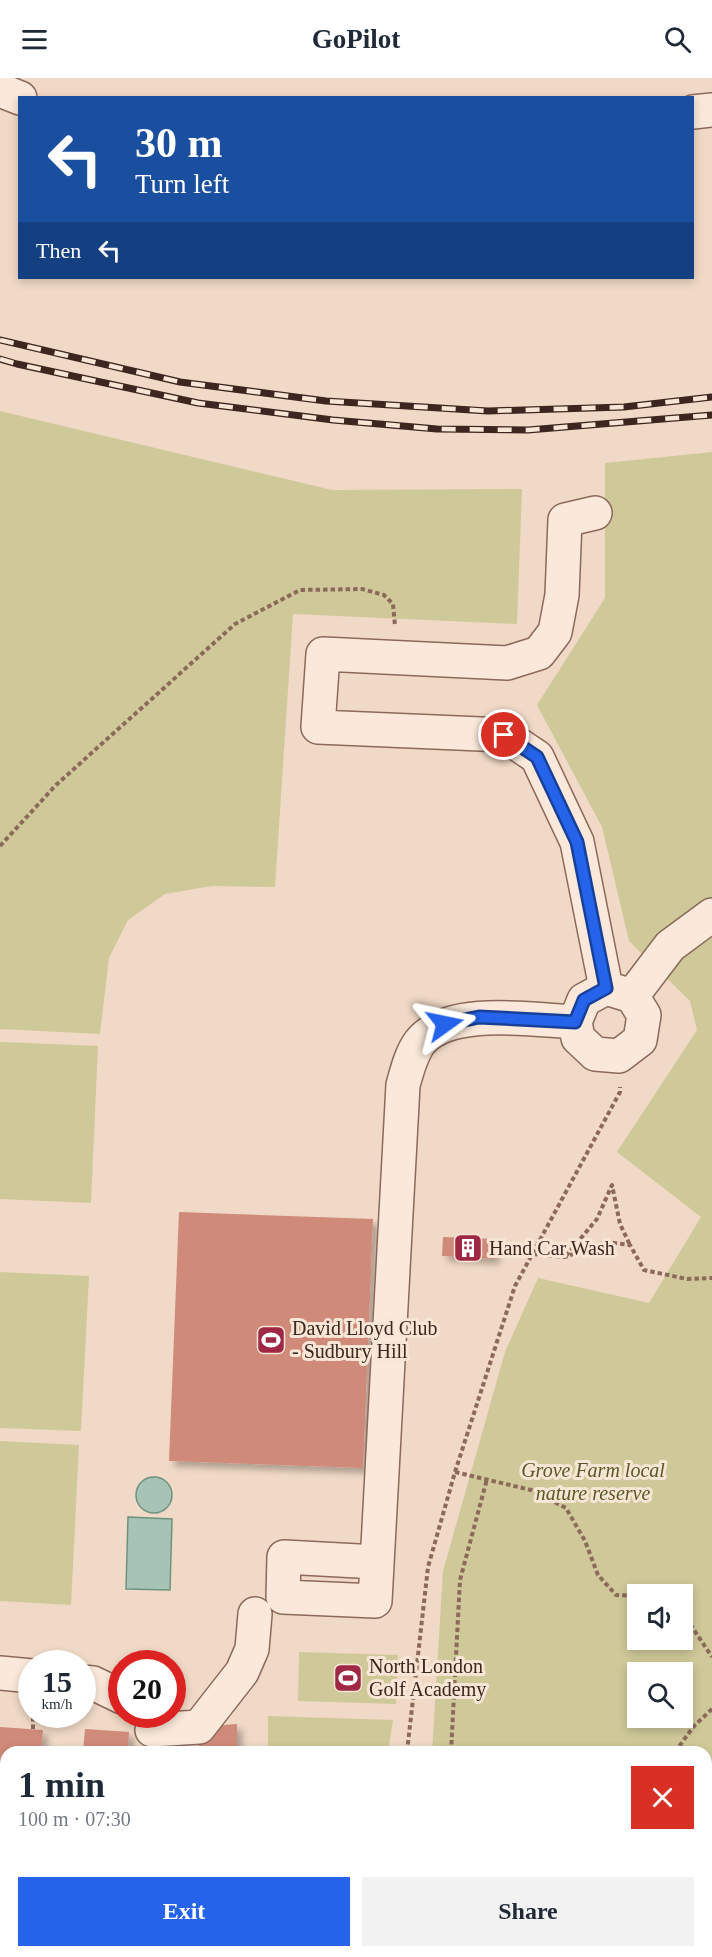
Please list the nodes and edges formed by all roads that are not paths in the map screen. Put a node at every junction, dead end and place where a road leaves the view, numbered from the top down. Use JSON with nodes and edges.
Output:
{"nodes":[{"id":1,"x":0,"y":90,"type":"edge"},
{"id":2,"x":18,"y":97,"type":"edge"},
{"id":3,"x":712,"y":110,"type":"edge"},
{"id":4,"x":694,"y":112,"type":"edge"},
{"id":5,"x":595,"y":513,"type":"dead end"},
{"id":6,"x":712,"y":915,"type":"edge"},
{"id":7,"x":619,"y":992,"type":"junction"},
{"id":8,"x":575,"y":1022,"type":"junction"},
{"id":9,"x":377,"y":1562,"type":"dead end"},
{"id":10,"x":255,"y":1614,"type":"dead end"},
{"id":11,"x":0,"y":1673,"type":"edge"},
{"id":12,"x":18,"y":1675,"type":"edge"},
{"id":13,"x":152,"y":1732,"type":"edge"}],
"edges":[{"from":1,"to":2,"type":"street"},
{"from":3,"to":4,"type":"street"},
{"from":5,"to":7,"type":"street"},
{"from":6,"to":7,"type":"street"},
{"from":7,"to":8,"type":"street"},
{"from":7,"to":8,"type":"street"},
{"from":8,"to":9,"type":"street"},
{"from":10,"to":13,"type":"street"},
{"from":11,"to":12,"type":"street"}]}
